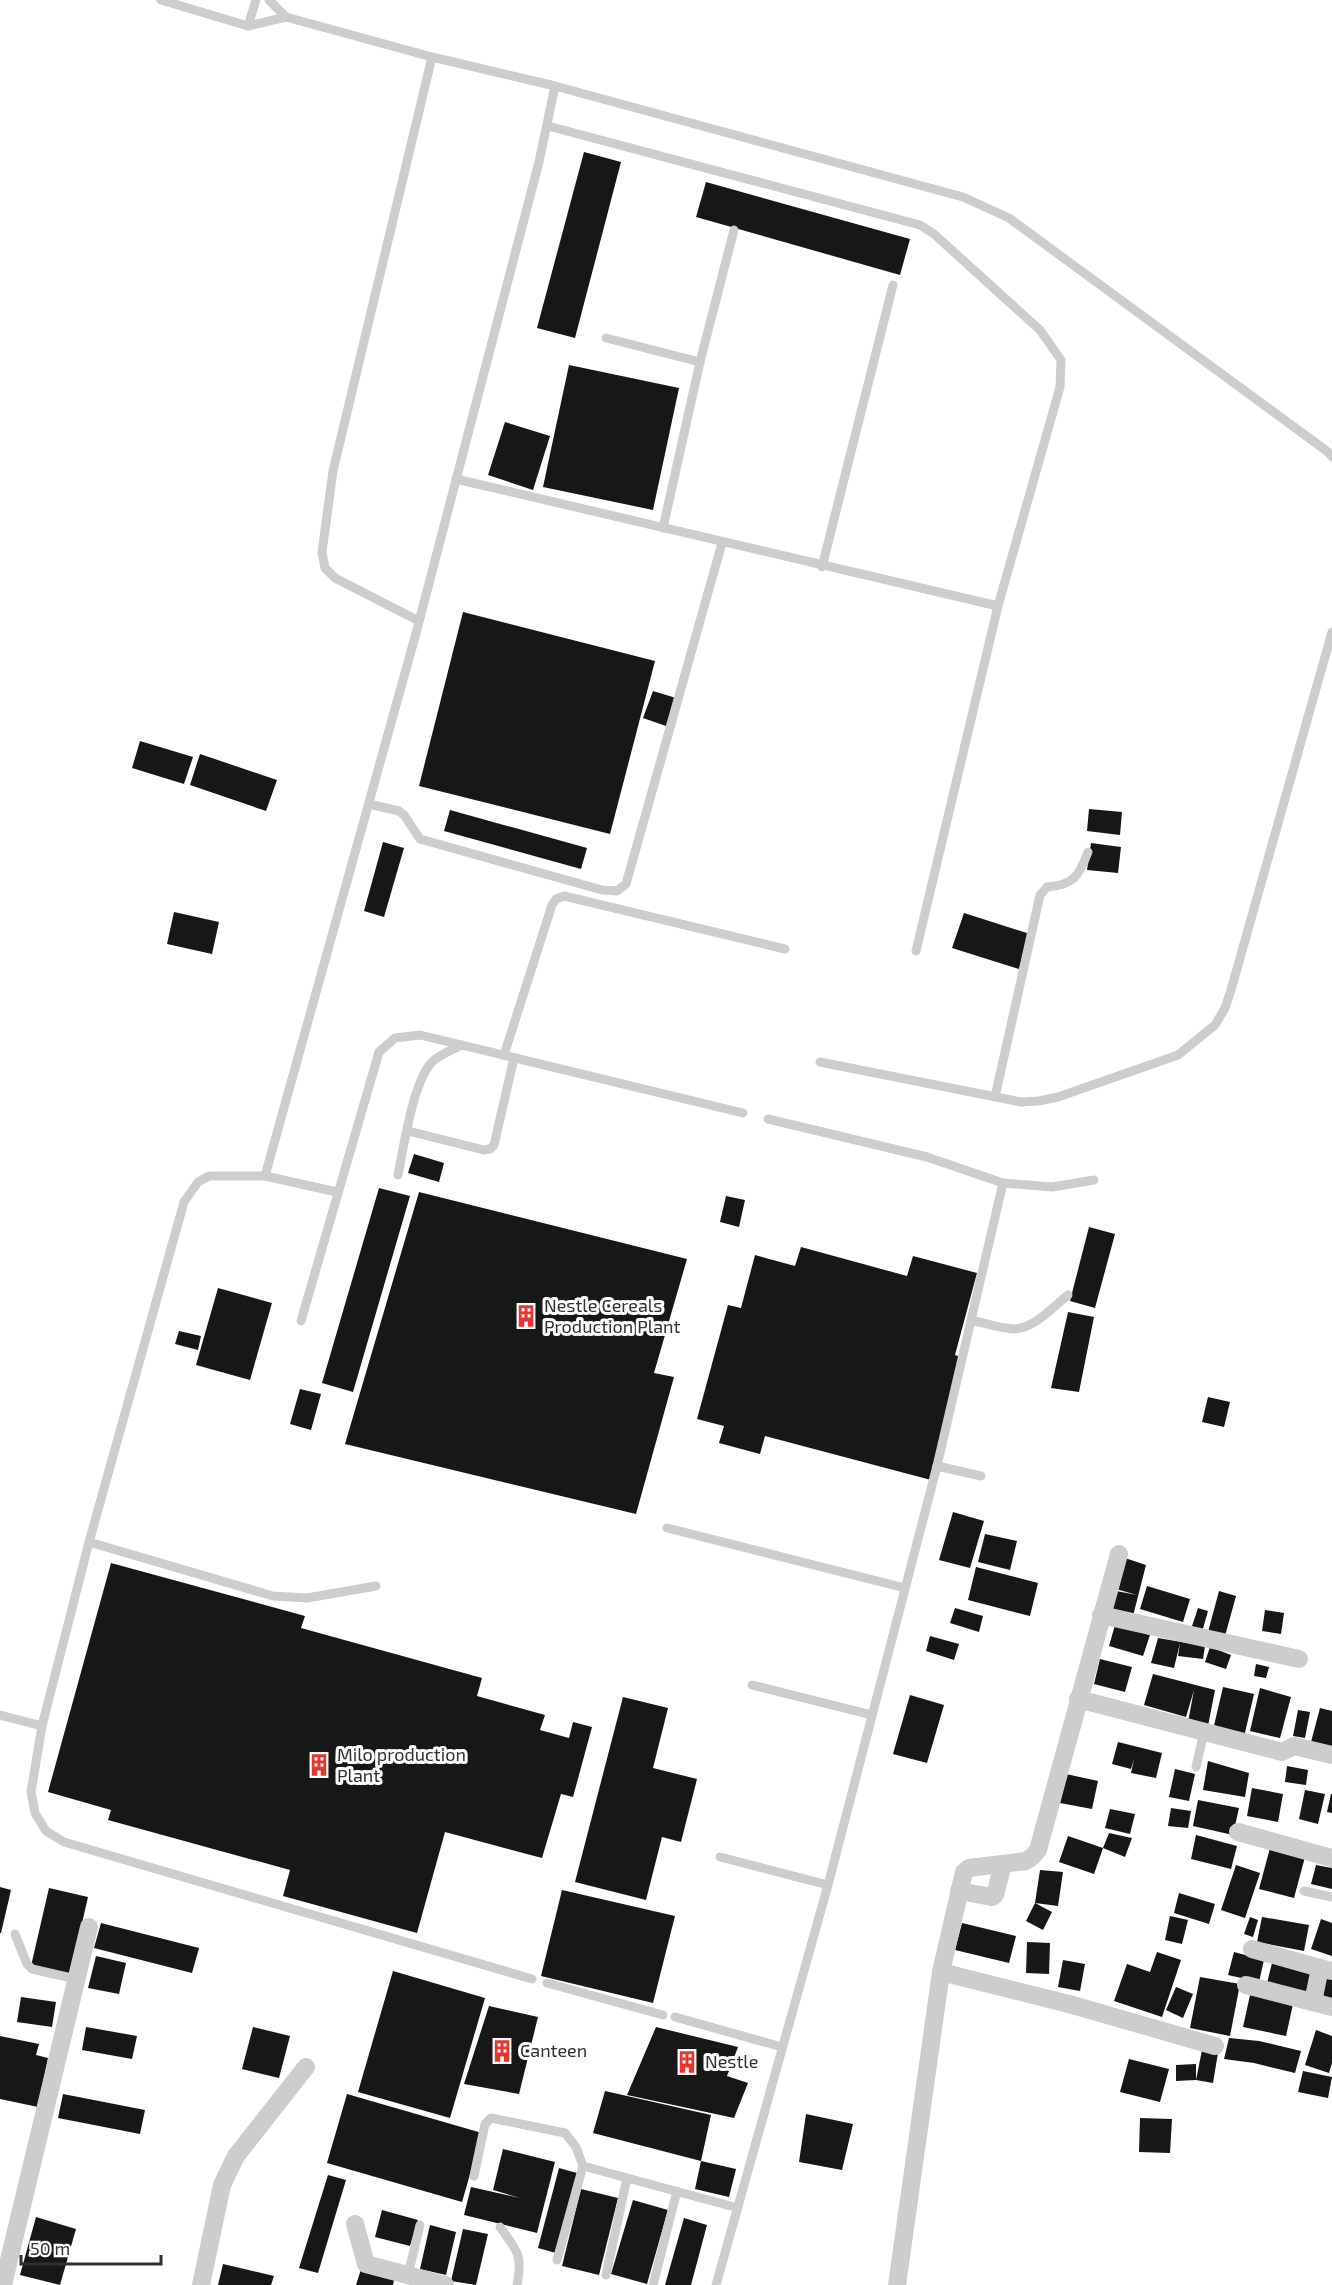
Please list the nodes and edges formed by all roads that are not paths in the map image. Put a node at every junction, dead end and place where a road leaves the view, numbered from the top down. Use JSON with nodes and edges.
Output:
{"nodes":[{"id":1,"x":161,"y":0,"type":"edge"},
{"id":2,"x":256,"y":0,"type":"edge"},
{"id":3,"x":269,"y":0,"type":"edge"},
{"id":4,"x":286,"y":17,"type":"junction"},
{"id":5,"x":248,"y":26,"type":"junction"},
{"id":6,"x":432,"y":57,"type":"junction"},
{"id":7,"x":555,"y":86,"type":"junction"},
{"id":8,"x":548,"y":126,"type":"junction"},
{"id":9,"x":734,"y":230,"type":"dead end"},
{"id":10,"x":892,"y":285,"type":"dead end"},
{"id":11,"x":606,"y":338,"type":"dead end"},
{"id":12,"x":700,"y":362,"type":"junction"},
{"id":13,"x":1332,"y":457,"type":"edge"},
{"id":14,"x":456,"y":479,"type":"junction"},
{"id":15,"x":663,"y":528,"type":"junction"},
{"id":16,"x":722,"y":543,"type":"junction"},
{"id":17,"x":822,"y":567,"type":"junction"},
{"id":18,"x":998,"y":606,"type":"junction"},
{"id":19,"x":419,"y":621,"type":"junction"},
{"id":20,"x":1332,"y":632,"type":"edge"},
{"id":21,"x":369,"y":804,"type":"junction"},
{"id":22,"x":1088,"y":852,"type":"dead end"},
{"id":23,"x":785,"y":949,"type":"dead end"},
{"id":24,"x":916,"y":951,"type":"dead end"},
{"id":25,"x":462,"y":1045,"type":"junction"},
{"id":26,"x":509,"y":1056,"type":"junction"},
{"id":27,"x":820,"y":1062,"type":"dead end"},
{"id":28,"x":995,"y":1097,"type":"junction"},
{"id":29,"x":743,"y":1113,"type":"dead end"},
{"id":30,"x":768,"y":1119,"type":"dead end"},
{"id":31,"x":408,"y":1131,"type":"junction"},
{"id":32,"x":398,"y":1175,"type":"dead end"},
{"id":33,"x":265,"y":1176,"type":"junction"},
{"id":34,"x":1094,"y":1180,"type":"dead end"},
{"id":35,"x":1003,"y":1183,"type":"junction"},
{"id":36,"x":337,"y":1192,"type":"junction"},
{"id":37,"x":1068,"y":1295,"type":"dead end"},
{"id":38,"x":971,"y":1320,"type":"junction"},
{"id":39,"x":301,"y":1321,"type":"dead end"},
{"id":40,"x":937,"y":1466,"type":"junction"},
{"id":41,"x":981,"y":1476,"type":"dead end"},
{"id":42,"x":667,"y":1528,"type":"dead end"},
{"id":43,"x":89,"y":1542,"type":"junction"},
{"id":44,"x":1119,"y":1554,"type":"dead end"},
{"id":45,"x":376,"y":1586,"type":"dead end"},
{"id":46,"x":905,"y":1588,"type":"junction"},
{"id":47,"x":1101,"y":1615,"type":"junction"},
{"id":48,"x":1299,"y":1659,"type":"dead end"},
{"id":49,"x":752,"y":1685,"type":"dead end"},
{"id":50,"x":1078,"y":1699,"type":"junction"},
{"id":51,"x":872,"y":1714,"type":"junction"},
{"id":52,"x":0,"y":1715,"type":"edge"},
{"id":53,"x":42,"y":1726,"type":"junction"},
{"id":54,"x":1204,"y":1732,"type":"junction"},
{"id":55,"x":1332,"y":1755,"type":"edge"},
{"id":56,"x":1196,"y":1767,"type":"dead end"},
{"id":57,"x":1238,"y":1833,"type":"dead end"},
{"id":58,"x":720,"y":1857,"type":"dead end"},
{"id":59,"x":1332,"y":1858,"type":"edge"},
{"id":60,"x":1003,"y":1864,"type":"junction"},
{"id":61,"x":828,"y":1885,"type":"junction"},
{"id":62,"x":959,"y":1891,"type":"junction"},
{"id":63,"x":1304,"y":1891,"type":"dead end"},
{"id":64,"x":1332,"y":1897,"type":"edge"},
{"id":65,"x":89,"y":1927,"type":"dead end"},
{"id":66,"x":15,"y":1934,"type":"dead end"},
{"id":67,"x":1252,"y":1949,"type":"dead end"},
{"id":68,"x":1326,"y":1970,"type":"edge"},
{"id":69,"x":941,"y":1971,"type":"junction"},
{"id":70,"x":76,"y":1979,"type":"junction"},
{"id":71,"x":532,"y":1979,"type":"dead end"},
{"id":72,"x":547,"y":1983,"type":"dead end"},
{"id":73,"x":1246,"y":1985,"type":"dead end"},
{"id":74,"x":1313,"y":2002,"type":"junction"},
{"id":75,"x":1332,"y":2007,"type":"edge"},
{"id":76,"x":663,"y":2015,"type":"dead end"},
{"id":77,"x":675,"y":2017,"type":"dead end"},
{"id":78,"x":1215,"y":2046,"type":"dead end"},
{"id":79,"x":782,"y":2047,"type":"junction"},
{"id":80,"x":306,"y":2067,"type":"dead end"},
{"id":81,"x":583,"y":2166,"type":"junction"},
{"id":82,"x":474,"y":2176,"type":"dead end"},
{"id":83,"x":627,"y":2178,"type":"junction"},
{"id":84,"x":677,"y":2191,"type":"junction"},
{"id":85,"x":738,"y":2208,"type":"junction"},
{"id":86,"x":355,"y":2224,"type":"dead end"},
{"id":87,"x":420,"y":2225,"type":"dead end"},
{"id":88,"x":500,"y":2227,"type":"dead end"},
{"id":89,"x":558,"y":2260,"type":"dead end"},
{"id":90,"x":408,"y":2275,"type":"junction"},
{"id":91,"x":606,"y":2275,"type":"dead end"},
{"id":92,"x":3,"y":2285,"type":"edge"},
{"id":93,"x":201,"y":2285,"type":"edge"},
{"id":94,"x":446,"y":2285,"type":"edge"},
{"id":95,"x":517,"y":2285,"type":"edge"},
{"id":96,"x":653,"y":2285,"type":"edge"},
{"id":97,"x":716,"y":2285,"type":"edge"},
{"id":98,"x":897,"y":2285,"type":"edge"}],
"edges":[{"from":1,"to":5,"type":"lane"},
{"from":2,"to":5,"type":"lane"},
{"from":3,"to":4,"type":"lane"},
{"from":4,"to":5,"type":"lane"},
{"from":4,"to":6,"type":"lane"},
{"from":6,"to":7,"type":"lane"},
{"from":6,"to":19,"type":"lane"},
{"from":7,"to":8,"type":"lane"},
{"from":7,"to":13,"type":"lane"},
{"from":8,"to":14,"type":"lane"},
{"from":8,"to":18,"type":"lane"},
{"from":9,"to":12,"type":"lane"},
{"from":10,"to":17,"type":"lane"},
{"from":11,"to":12,"type":"lane"},
{"from":12,"to":15,"type":"lane"},
{"from":14,"to":15,"type":"lane"},
{"from":14,"to":19,"type":"lane"},
{"from":15,"to":16,"type":"lane"},
{"from":16,"to":17,"type":"lane"},
{"from":16,"to":21,"type":"lane"},
{"from":17,"to":18,"type":"lane"},
{"from":18,"to":24,"type":"lane"},
{"from":19,"to":21,"type":"lane"},
{"from":20,"to":28,"type":"lane"},
{"from":21,"to":33,"type":"lane"},
{"from":22,"to":28,"type":"lane"},
{"from":23,"to":26,"type":"lane"},
{"from":25,"to":26,"type":"lane"},
{"from":25,"to":31,"type":"lane"},
{"from":25,"to":36,"type":"lane"},
{"from":26,"to":29,"type":"lane"},
{"from":26,"to":31,"type":"lane"},
{"from":27,"to":28,"type":"lane"},
{"from":30,"to":35,"type":"lane"},
{"from":31,"to":32,"type":"lane"},
{"from":33,"to":36,"type":"lane"},
{"from":33,"to":43,"type":"lane"},
{"from":34,"to":35,"type":"lane"},
{"from":35,"to":38,"type":"lane"},
{"from":36,"to":39,"type":"lane"},
{"from":37,"to":38,"type":"lane"},
{"from":38,"to":40,"type":"lane"},
{"from":40,"to":41,"type":"lane"},
{"from":40,"to":46,"type":"lane"},
{"from":42,"to":46,"type":"lane"},
{"from":43,"to":45,"type":"lane"},
{"from":43,"to":53,"type":"lane"},
{"from":44,"to":47,"type":"street"},
{"from":46,"to":51,"type":"lane"},
{"from":47,"to":48,"type":"street"},
{"from":47,"to":50,"type":"street"},
{"from":49,"to":51,"type":"lane"},
{"from":50,"to":54,"type":"street"},
{"from":50,"to":60,"type":"street"},
{"from":51,"to":61,"type":"lane"},
{"from":52,"to":53,"type":"lane"},
{"from":53,"to":71,"type":"lane"},
{"from":54,"to":55,"type":"street"},
{"from":54,"to":56,"type":"lane"},
{"from":57,"to":59,"type":"street"},
{"from":58,"to":61,"type":"lane"},
{"from":60,"to":62,"type":"street"},
{"from":60,"to":62,"type":"street"},
{"from":61,"to":79,"type":"lane"},
{"from":62,"to":69,"type":"street"},
{"from":63,"to":64,"type":"lane"},
{"from":65,"to":70,"type":"street"},
{"from":66,"to":70,"type":"lane"},
{"from":67,"to":68,"type":"street"},
{"from":68,"to":74,"type":"street"},
{"from":69,"to":78,"type":"street"},
{"from":69,"to":98,"type":"street"},
{"from":70,"to":92,"type":"street"},
{"from":72,"to":76,"type":"lane"},
{"from":73,"to":74,"type":"street"},
{"from":74,"to":75,"type":"street"},
{"from":77,"to":79,"type":"lane"},
{"from":79,"to":85,"type":"lane"},
{"from":80,"to":93,"type":"street"},
{"from":81,"to":82,"type":"lane"},
{"from":81,"to":83,"type":"lane"},
{"from":81,"to":89,"type":"lane"},
{"from":83,"to":84,"type":"lane"},
{"from":83,"to":91,"type":"lane"},
{"from":84,"to":85,"type":"lane"},
{"from":84,"to":96,"type":"lane"},
{"from":85,"to":97,"type":"lane"},
{"from":86,"to":90,"type":"street"},
{"from":87,"to":90,"type":"lane"},
{"from":88,"to":95,"type":"lane"},
{"from":90,"to":94,"type":"street"}]}
